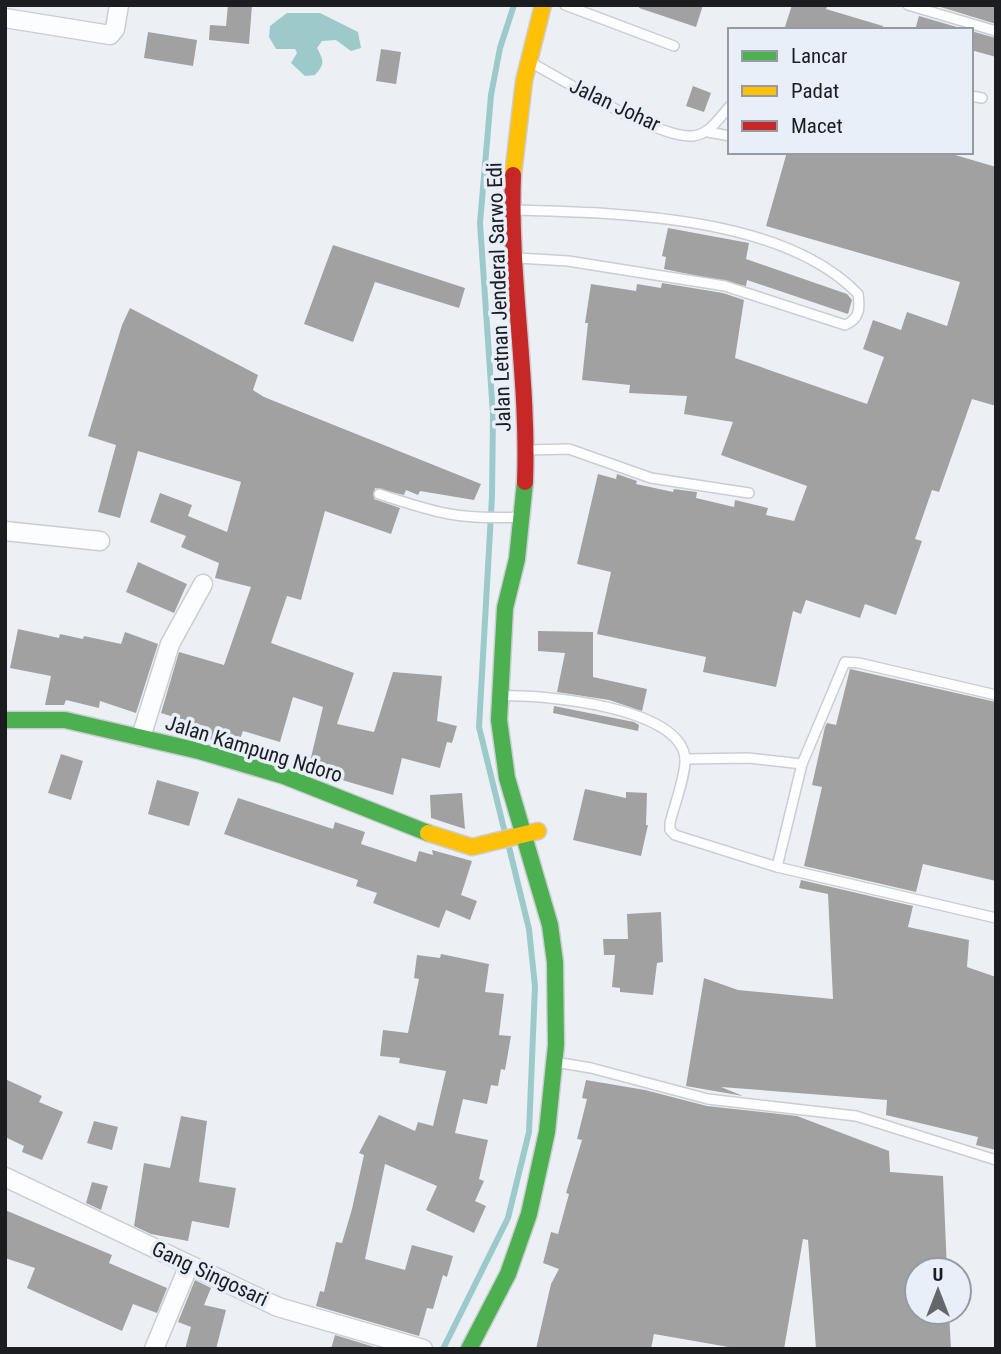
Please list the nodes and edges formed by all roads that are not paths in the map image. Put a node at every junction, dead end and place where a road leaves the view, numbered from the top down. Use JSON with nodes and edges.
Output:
{"nodes":[{"id":1,"x":119,"y":5,"type":"edge"},
{"id":2,"x":543,"y":5,"type":"edge"},
{"id":3,"x":565,"y":5,"type":"edge"},
{"id":4,"x":908,"y":5,"type":"edge"},
{"id":5,"x":5,"y":18,"type":"edge"},
{"id":6,"x":996,"y":32,"type":"edge"},
{"id":7,"x":674,"y":47,"type":"dead end"},
{"id":8,"x":526,"y":60,"type":"junction"},
{"id":9,"x":973,"y":96,"type":"edge"},
{"id":10,"x":982,"y":98,"type":"dead end"},
{"id":11,"x":728,"y":108,"type":"edge"},
{"id":12,"x":708,"y":132,"type":"junction"},
{"id":13,"x":728,"y":136,"type":"edge"},
{"id":14,"x":513,"y":210,"type":"junction"},
{"id":15,"x":515,"y":258,"type":"junction"},
{"id":16,"x":526,"y":450,"type":"junction"},
{"id":17,"x":379,"y":494,"type":"dead end"},
{"id":18,"x":749,"y":494,"type":"dead end"},
{"id":19,"x":514,"y":518,"type":"junction"},
{"id":20,"x":5,"y":531,"type":"edge"},
{"id":21,"x":100,"y":541,"type":"dead end"},
{"id":22,"x":202,"y":584,"type":"dead end"},
{"id":23,"x":996,"y":695,"type":"edge"},
{"id":24,"x":507,"y":696,"type":"junction"},
{"id":25,"x":5,"y":720,"type":"edge"},
{"id":26,"x":141,"y":737,"type":"junction"},
{"id":27,"x":685,"y":759,"type":"junction"},
{"id":28,"x":802,"y":764,"type":"junction"},
{"id":29,"x":527,"y":834,"type":"junction"},
{"id":30,"x":777,"y":867,"type":"junction"},
{"id":31,"x":996,"y":918,"type":"edge"},
{"id":32,"x":560,"y":1062,"type":"junction"},
{"id":33,"x":996,"y":1160,"type":"edge"},
{"id":34,"x":5,"y":1177,"type":"edge"},
{"id":35,"x":189,"y":1265,"type":"junction"},
{"id":36,"x":419,"y":1347,"type":"edge"},
{"id":37,"x":154,"y":1349,"type":"edge"},
{"id":38,"x":469,"y":1349,"type":"edge"},
{"id":39,"x":485,"y":1349,"type":"edge"}],
"edges":[{"from":1,"to":5,"type":"street"},
{"from":2,"to":8,"type":"main road","name":"Jalan Letnan Jenderal Sarwo Edi"},
{"from":3,"to":7,"type":"lane"},
{"from":4,"to":6,"type":"lane"},
{"from":8,"to":12,"type":"lane","name":"Jalan Johar"},
{"from":8,"to":14,"type":"main road","name":"Jalan Letnan Jenderal Sarwo Edi"},
{"from":9,"to":10,"type":"lane"},
{"from":11,"to":12,"type":"lane"},
{"from":12,"to":13,"type":"lane","name":"Jalan Johar"},
{"from":14,"to":15,"type":"main road","name":"Jalan Letnan Jenderal Sarwo Edi"},
{"from":14,"to":15,"type":"lane"},
{"from":15,"to":16,"type":"main road","name":"Jalan Letnan Jenderal Sarwo Edi"},
{"from":16,"to":18,"type":"lane"},
{"from":16,"to":19,"type":"main road","name":"Jalan Letnan Jenderal Sarwo Edi"},
{"from":17,"to":19,"type":"lane"},
{"from":19,"to":24,"type":"main road","name":"Jalan Letnan Jenderal Sarwo Edi"},
{"from":20,"to":21,"type":"street"},
{"from":22,"to":26,"type":"street"},
{"from":23,"to":28,"type":"lane"},
{"from":24,"to":27,"type":"lane"},
{"from":24,"to":29,"type":"main road","name":"Jalan Letnan Jenderal Sarwo Edi"},
{"from":25,"to":26,"type":"main road","name":"Jalan Kampung Ndoro"},
{"from":26,"to":29,"type":"main road","name":"Jalan Kampung Ndoro"},
{"from":27,"to":28,"type":"lane"},
{"from":27,"to":30,"type":"lane"},
{"from":28,"to":30,"type":"lane"},
{"from":29,"to":32,"type":"main road","name":"Jalan Letnan Jenderal Sarwo Edi"},
{"from":30,"to":31,"type":"lane"},
{"from":32,"to":33,"type":"lane"},
{"from":32,"to":38,"type":"main road","name":"Jalan Letnan Jenderal Sarwo Edi"},
{"from":32,"to":39,"type":"main road","name":"Jalan Letnan Jenderal Sarwo Edi"},
{"from":34,"to":35,"type":"street","name":"Gang Singosari"},
{"from":35,"to":36,"type":"street","name":"Gang Singosari"},
{"from":35,"to":37,"type":"street"}]}
